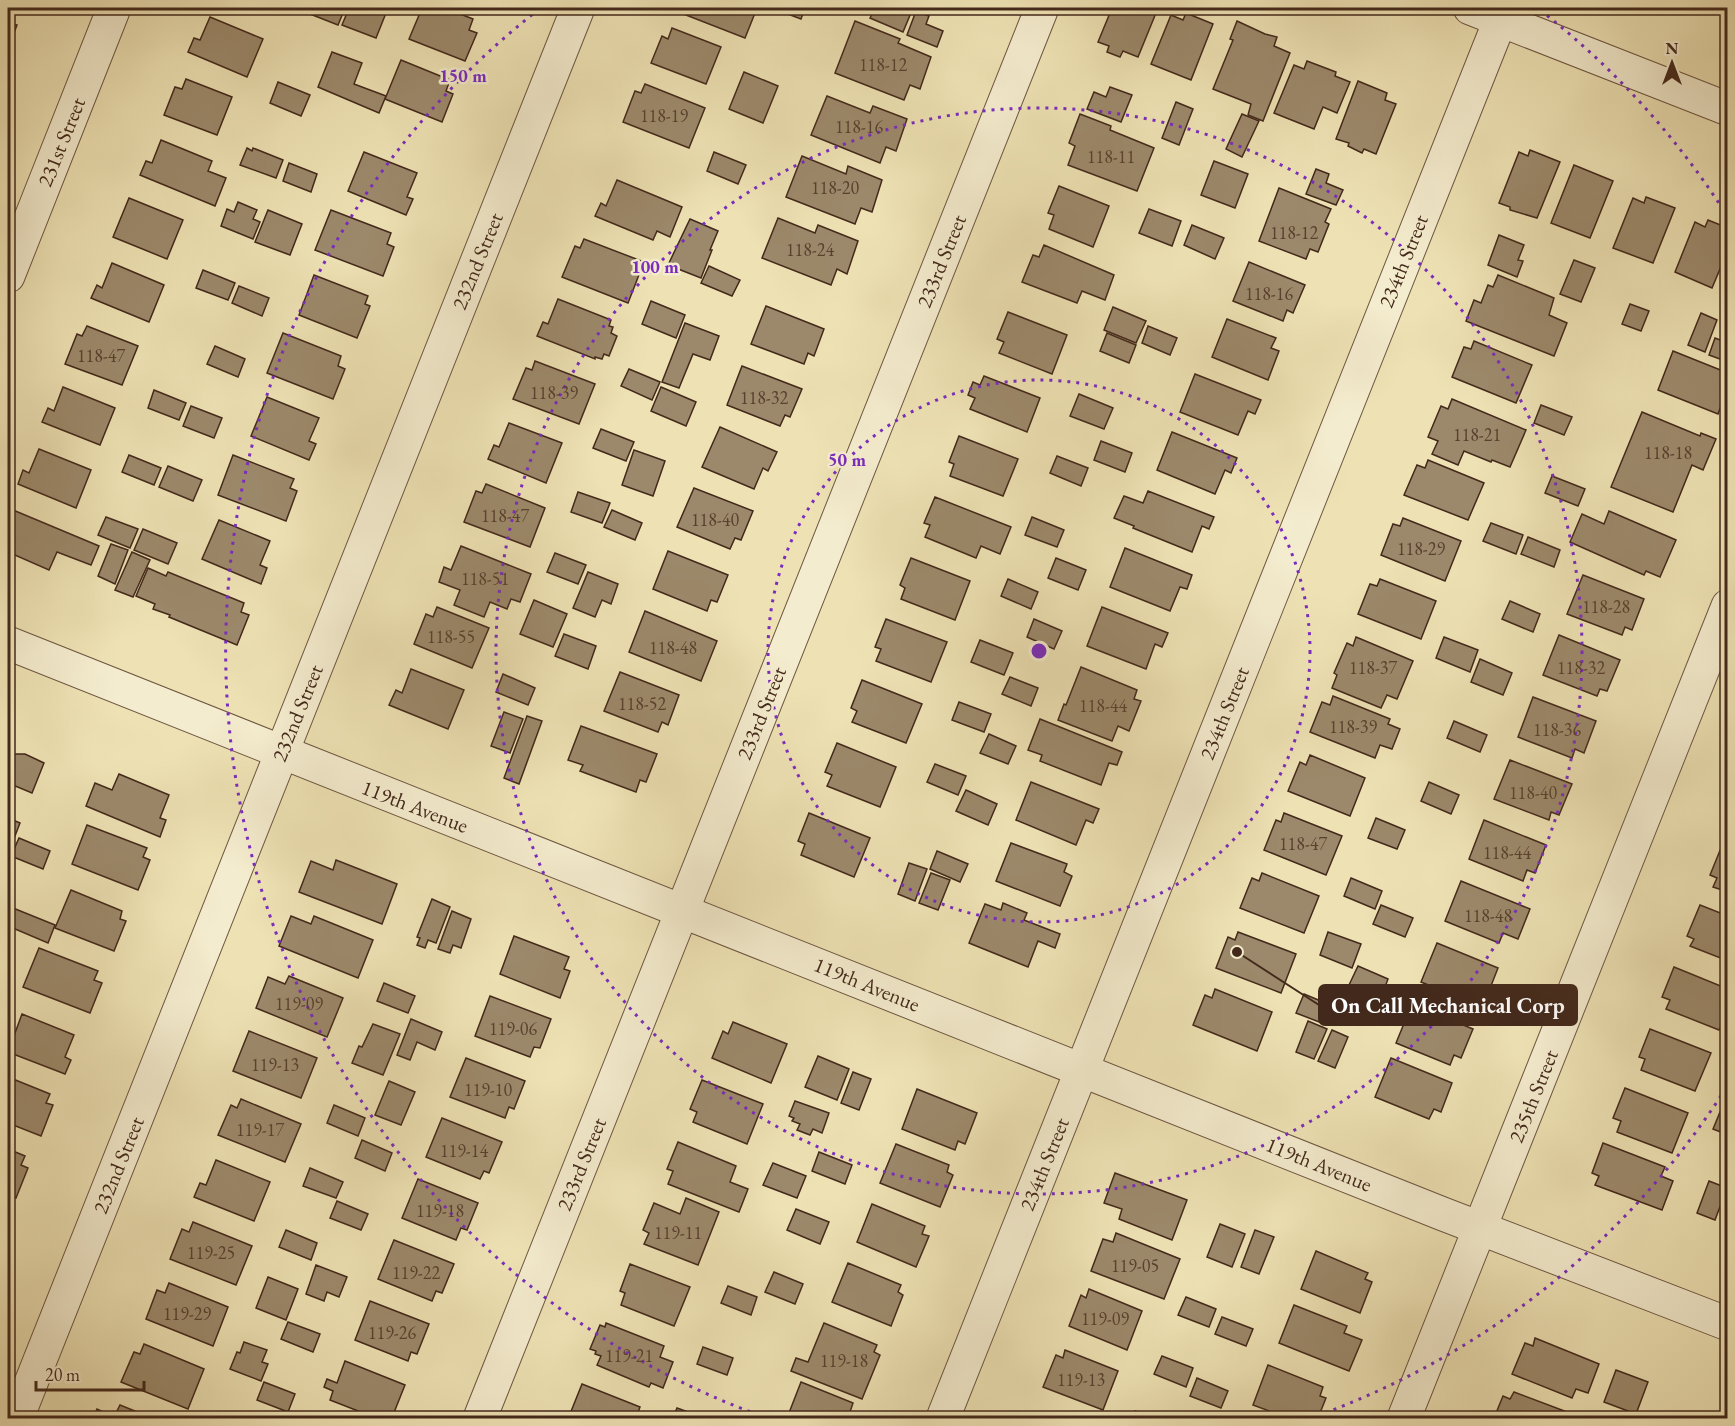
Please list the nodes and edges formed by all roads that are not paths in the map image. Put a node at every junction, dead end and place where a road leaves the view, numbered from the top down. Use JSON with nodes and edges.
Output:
{"nodes":[{"id":1,"x":114,"y":8,"type":"edge"},
{"id":2,"x":578,"y":8,"type":"edge"},
{"id":3,"x":1042,"y":8,"type":"edge"},
{"id":4,"x":1492,"y":11,"type":"edge"},
{"id":5,"x":1728,"y":110,"type":"edge"},
{"id":6,"x":8,"y":276,"type":"edge"},
{"id":7,"x":1728,"y":606,"type":"edge"},
{"id":8,"x":8,"y":644,"type":"edge"},
{"id":9,"x":282,"y":753,"type":"junction"},
{"id":10,"x":682,"y":910,"type":"junction"},
{"id":11,"x":1081,"y":1070,"type":"junction"},
{"id":12,"x":1480,"y":1228,"type":"junction"},
{"id":13,"x":1728,"y":1324,"type":"edge"},
{"id":14,"x":17,"y":1419,"type":"edge"},
{"id":15,"x":480,"y":1419,"type":"edge"},
{"id":16,"x":943,"y":1419,"type":"edge"},
{"id":17,"x":1404,"y":1419,"type":"edge"}],
"edges":[{"from":1,"to":6,"type":"street","name":"231st Street"},
{"from":2,"to":9,"type":"street","name":"232nd Street"},
{"from":3,"to":10,"type":"street","name":"233rd Street"},
{"from":4,"to":5,"type":"street"},
{"from":4,"to":11,"type":"street","name":"234th Street"},
{"from":7,"to":12,"type":"street","name":"235th Street"},
{"from":8,"to":9,"type":"street","name":"119th Avenue"},
{"from":9,"to":10,"type":"street","name":"119th Avenue"},
{"from":9,"to":14,"type":"street","name":"232nd Street"},
{"from":10,"to":11,"type":"street","name":"119th Avenue"},
{"from":10,"to":15,"type":"street","name":"233rd Street"},
{"from":11,"to":12,"type":"street","name":"119th Avenue"},
{"from":11,"to":16,"type":"street","name":"234th Street"},
{"from":12,"to":13,"type":"street","name":"119th Avenue"},
{"from":12,"to":17,"type":"street","name":"235th Street"}]}
